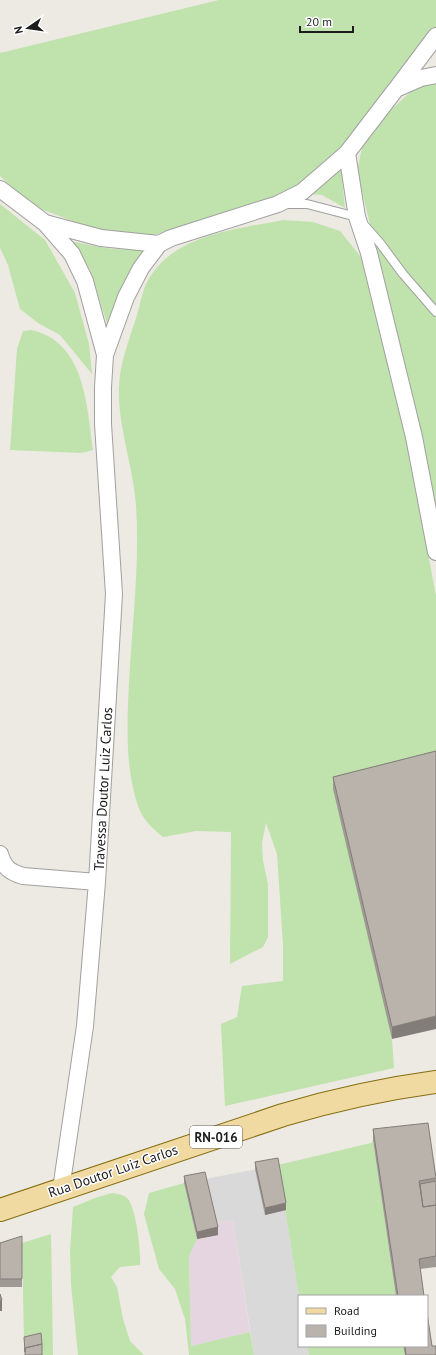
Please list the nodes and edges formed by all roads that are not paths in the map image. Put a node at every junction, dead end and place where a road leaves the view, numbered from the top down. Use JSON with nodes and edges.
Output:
{"nodes":[{"id":1,"x":436,"y":36,"type":"edge"},
{"id":2,"x":436,"y":75,"type":"edge"},
{"id":3,"x":396,"y":89,"type":"junction"},
{"id":4,"x":347,"y":153,"type":"junction"},
{"id":5,"x":1,"y":191,"type":"edge"},
{"id":6,"x":278,"y":204,"type":"junction"},
{"id":7,"x":357,"y":217,"type":"junction"},
{"id":8,"x":45,"y":224,"type":"junction"},
{"id":9,"x":159,"y":244,"type":"junction"},
{"id":10,"x":436,"y":312,"type":"edge"},
{"id":11,"x":105,"y":355,"type":"junction"},
{"id":12,"x":436,"y":552,"type":"edge"},
{"id":13,"x":0,"y":854,"type":"edge"},
{"id":14,"x":97,"y":882,"type":"junction"},
{"id":15,"x":436,"y":1082,"type":"edge"},
{"id":16,"x":61,"y":1189,"type":"junction"},
{"id":17,"x":0,"y":1210,"type":"edge"}],
"edges":[{"from":1,"to":3,"type":"street"},
{"from":2,"to":3,"type":"street"},
{"from":3,"to":4,"type":"street"},
{"from":4,"to":6,"type":"street"},
{"from":4,"to":7,"type":"street"},
{"from":5,"to":8,"type":"street"},
{"from":6,"to":7,"type":"lane"},
{"from":6,"to":9,"type":"street"},
{"from":7,"to":10,"type":"lane"},
{"from":7,"to":12,"type":"street"},
{"from":8,"to":9,"type":"street"},
{"from":8,"to":11,"type":"street"},
{"from":9,"to":11,"type":"street"},
{"from":11,"to":14,"type":"street","name":"Travessa Doutor Luiz Carlos"},
{"from":13,"to":14,"type":"street"},
{"from":14,"to":16,"type":"street","name":"Travessa Doutor Luiz Carlos"},
{"from":15,"to":16,"type":"main road","name":"Rua Doutor Luiz Carlos","number":"RN-016"},
{"from":16,"to":17,"type":"main road","name":"Rua Doutor Luiz Carlos","number":"RN-016"}]}
